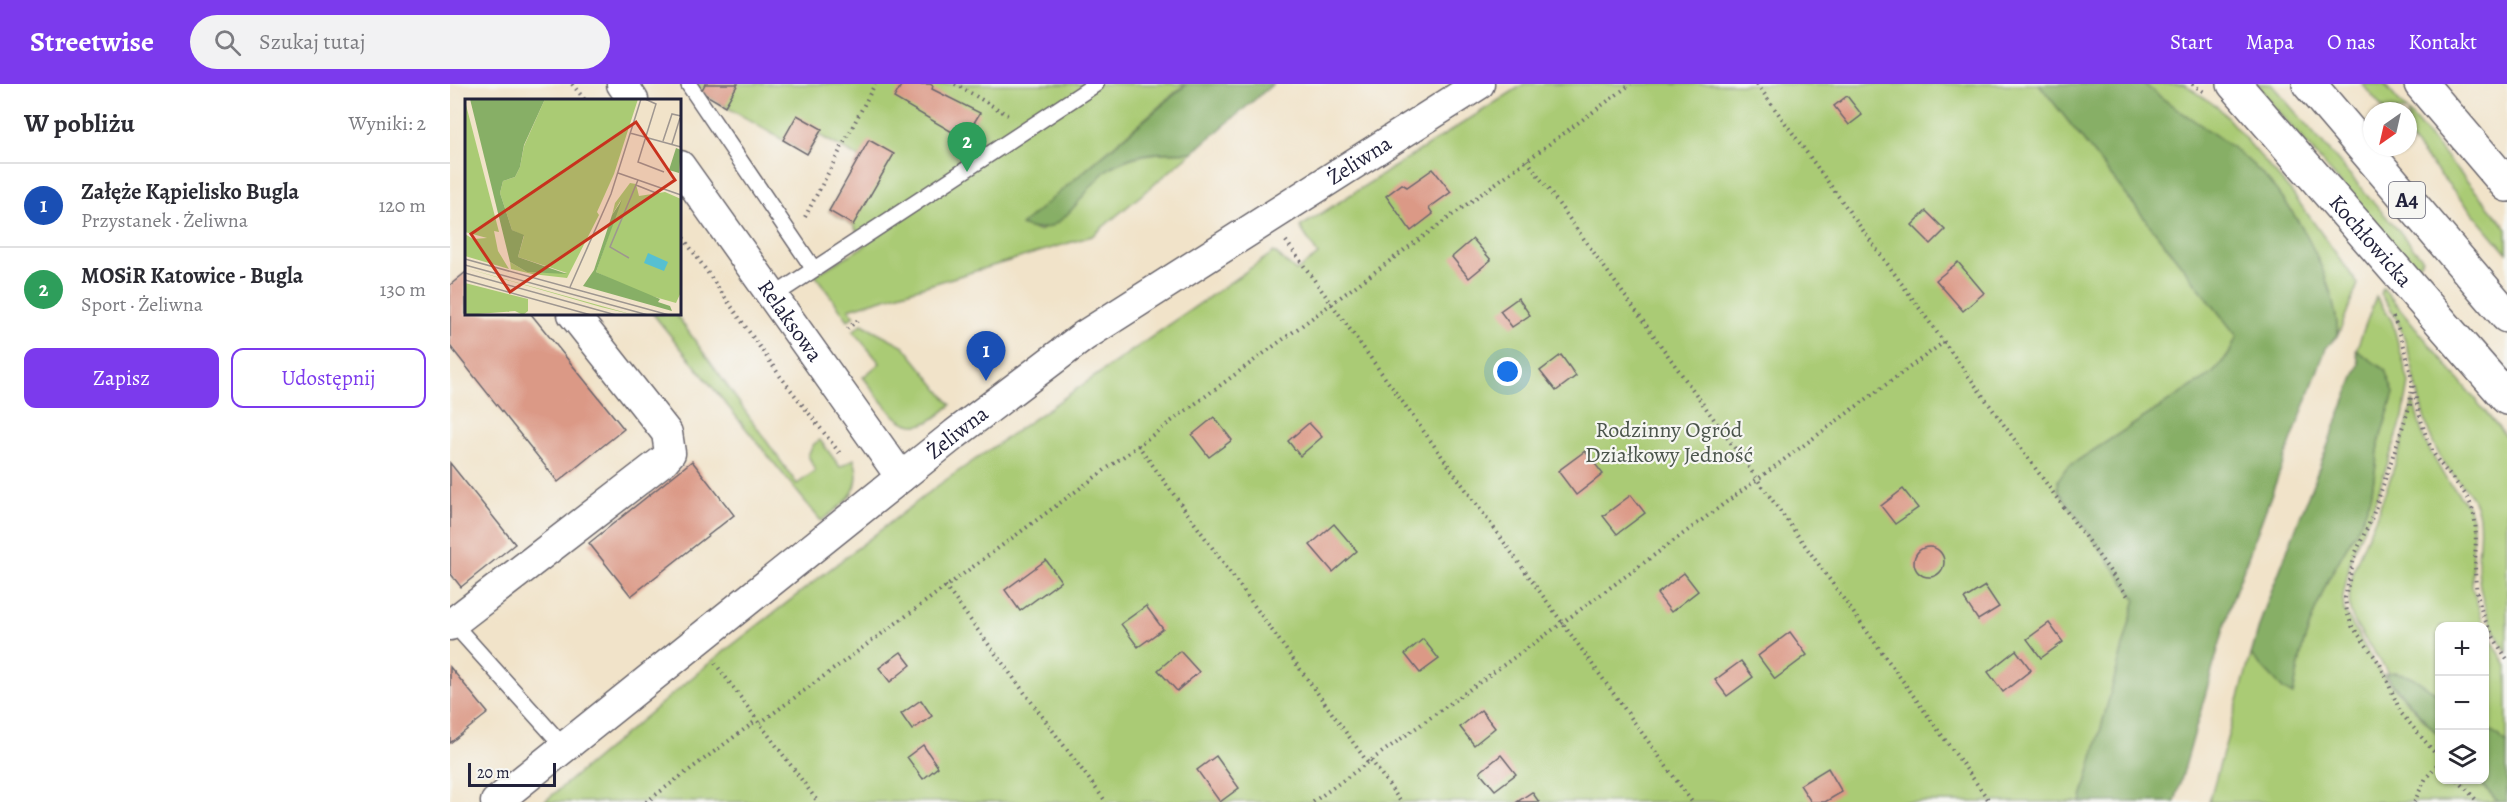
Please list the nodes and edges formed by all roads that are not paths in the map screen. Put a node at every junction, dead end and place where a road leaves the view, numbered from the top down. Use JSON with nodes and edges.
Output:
{"nodes":[{"id":1,"x":622,"y":84,"type":"edge"},
{"id":2,"x":1096,"y":84,"type":"edge"},
{"id":3,"x":1479,"y":84,"type":"edge"},
{"id":4,"x":2234,"y":84,"type":"edge"},
{"id":5,"x":2309,"y":84,"type":"edge"},
{"id":6,"x":2421,"y":84,"type":"edge"},
{"id":7,"x":689,"y":85,"type":"edge"},
{"id":8,"x":632,"y":99,"type":"edge"},
{"id":9,"x":681,"y":167,"type":"edge"},
{"id":10,"x":2507,"y":185,"type":"edge"},
{"id":11,"x":813,"y":268,"type":"junction"},
{"id":12,"x":772,"y":297,"type":"junction"},
{"id":13,"x":574,"y":315,"type":"edge"},
{"id":14,"x":2507,"y":316,"type":"edge"},
{"id":15,"x":2507,"y":398,"type":"edge"},
{"id":16,"x":901,"y":477,"type":"junction"},
{"id":17,"x":451,"y":623,"type":"edge"},
{"id":18,"x":564,"y":747,"type":"junction"},
{"id":19,"x":496,"y":802,"type":"edge"}],
"edges":[{"from":1,"to":8,"type":"street"},
{"from":2,"to":11,"type":"lane"},
{"from":3,"to":16,"type":"street","name":"Żeliwna"},
{"from":4,"to":15,"type":"main road","name":"Kochłowicka"},
{"from":5,"to":14,"type":"main road","number":"A4"},
{"from":6,"to":10,"type":"main road"},
{"from":7,"to":11,"type":"lane"},
{"from":9,"to":12,"type":"street","name":"Relaksowa"},
{"from":11,"to":12,"type":"lane"},
{"from":12,"to":16,"type":"street","name":"Relaksowa"},
{"from":13,"to":17,"type":"street"},
{"from":16,"to":18,"type":"street","name":"Żeliwna"},
{"from":17,"to":18,"type":"lane"},
{"from":18,"to":19,"type":"street","name":"Żeliwna"}]}
